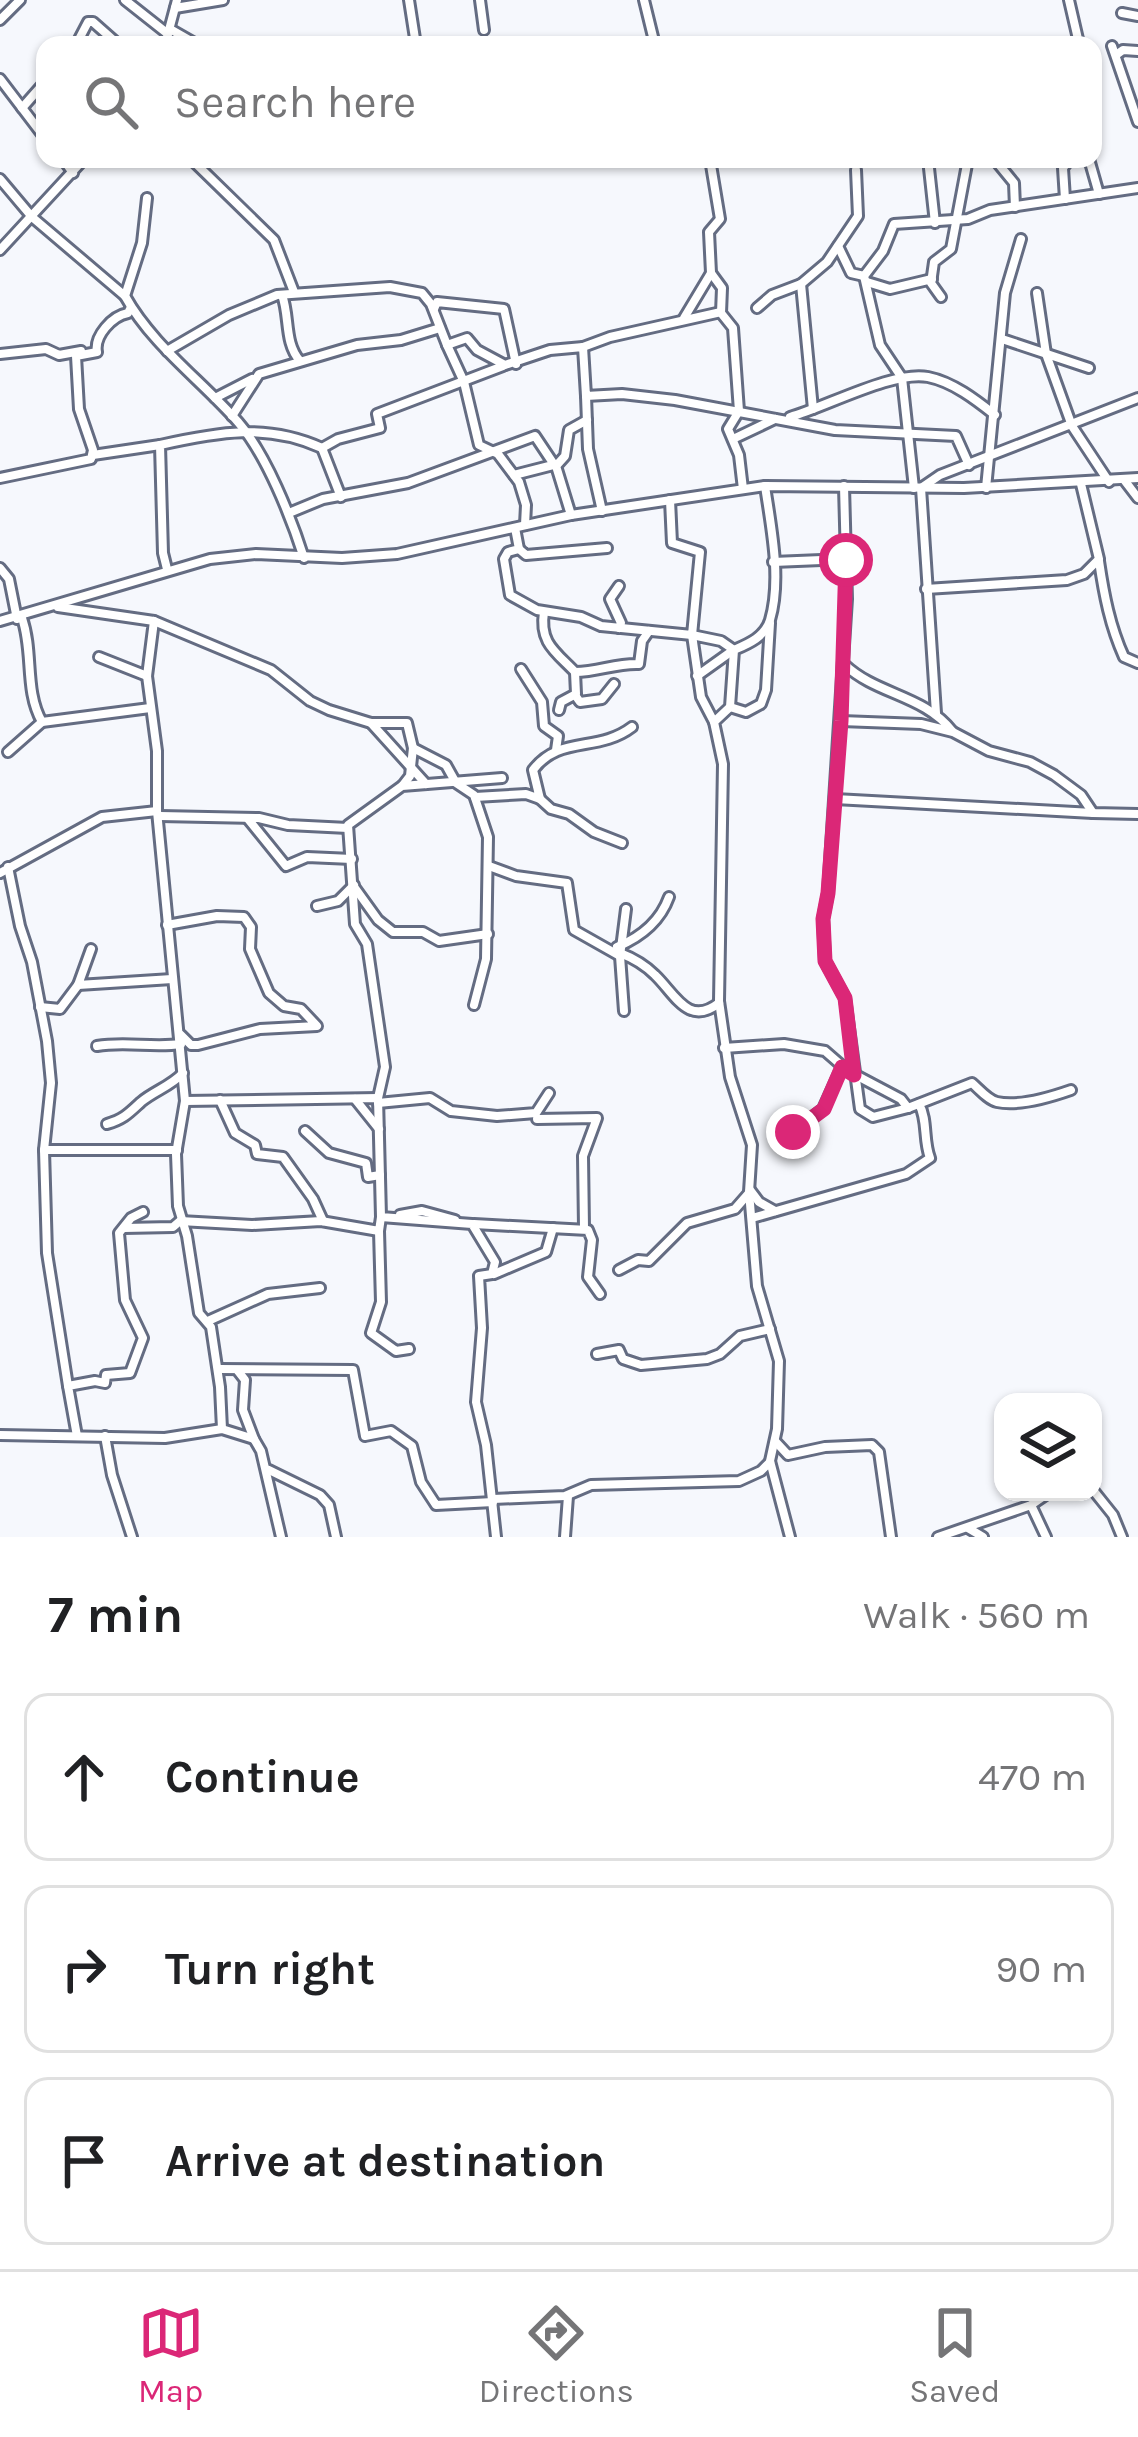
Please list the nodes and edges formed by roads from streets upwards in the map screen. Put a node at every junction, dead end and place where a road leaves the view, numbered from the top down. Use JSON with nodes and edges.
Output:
{"nodes":[{"id":1,"x":20,"y":0,"type":"edge"},
{"id":2,"x":125,"y":0,"type":"edge"},
{"id":3,"x":223,"y":0,"type":"edge"},
{"id":4,"x":409,"y":0,"type":"edge"},
{"id":5,"x":479,"y":0,"type":"edge"},
{"id":6,"x":644,"y":0,"type":"edge"},
{"id":7,"x":1069,"y":0,"type":"edge"},
{"id":8,"x":176,"y":4,"type":"edge"},
{"id":9,"x":1122,"y":13,"type":"dead end"},
{"id":10,"x":1138,"y":16,"type":"edge"},
{"id":11,"x":0,"y":20,"type":"edge"},
{"id":12,"x":484,"y":30,"type":"dead end"},
{"id":13,"x":169,"y":32,"type":"junction"},
{"id":14,"x":81,"y":36,"type":"edge"},
{"id":15,"x":106,"y":36,"type":"edge"},
{"id":16,"x":168,"y":36,"type":"edge"},
{"id":17,"x":178,"y":36,"type":"edge"},
{"id":18,"x":415,"y":36,"type":"edge"},
{"id":19,"x":653,"y":36,"type":"edge"},
{"id":20,"x":1077,"y":36,"type":"edge"},
{"id":21,"x":1138,"y":51,"type":"edge"},
{"id":22,"x":0,"y":79,"type":"edge"},
{"id":23,"x":36,"y":92,"type":"edge"},
{"id":24,"x":22,"y":108,"type":"junction"},
{"id":25,"x":1138,"y":122,"type":"edge"},
{"id":26,"x":36,"y":126,"type":"edge"},
{"id":27,"x":70,"y":168,"type":"edge"},
{"id":28,"x":76,"y":168,"type":"edge"},
{"id":29,"x":200,"y":168,"type":"edge"},
{"id":30,"x":712,"y":168,"type":"edge"},
{"id":31,"x":929,"y":168,"type":"edge"},
{"id":32,"x":966,"y":168,"type":"edge"},
{"id":33,"x":1002,"y":168,"type":"edge"},
{"id":34,"x":1063,"y":168,"type":"edge"},
{"id":35,"x":1092,"y":168,"type":"edge"},
{"id":36,"x":856,"y":170,"type":"dead end"},
{"id":37,"x":73,"y":172,"type":"junction"},
{"id":38,"x":0,"y":179,"type":"edge"},
{"id":39,"x":1138,"y":188,"type":"edge"},
{"id":40,"x":1099,"y":194,"type":"junction"},
{"id":41,"x":147,"y":198,"type":"dead end"},
{"id":42,"x":1065,"y":199,"type":"junction"},
{"id":43,"x":1015,"y":207,"type":"junction"},
{"id":44,"x":32,"y":217,"type":"junction"},
{"id":45,"x":955,"y":221,"type":"junction"},
{"id":46,"x":935,"y":223,"type":"junction"},
{"id":47,"x":1021,"y":239,"type":"dead end"},
{"id":48,"x":838,"y":246,"type":"junction"},
{"id":49,"x":0,"y":250,"type":"edge"},
{"id":50,"x":824,"y":264,"type":"junction"},
{"id":51,"x":711,"y":273,"type":"junction"},
{"id":52,"x":851,"y":273,"type":"junction"},
{"id":53,"x":865,"y":279,"type":"junction"},
{"id":54,"x":932,"y":279,"type":"junction"},
{"id":55,"x":801,"y":284,"type":"junction"},
{"id":56,"x":294,"y":292,"type":"junction"},
{"id":57,"x":1037,"y":293,"type":"dead end"},
{"id":58,"x":282,"y":295,"type":"junction"},
{"id":59,"x":125,"y":296,"type":"junction"},
{"id":60,"x":940,"y":297,"type":"dead end"},
{"id":61,"x":131,"y":307,"type":"junction"},
{"id":62,"x":758,"y":308,"type":"dead end"},
{"id":63,"x":433,"y":310,"type":"junction"},
{"id":64,"x":721,"y":312,"type":"junction"},
{"id":65,"x":683,"y":319,"type":"junction"},
{"id":66,"x":440,"y":328,"type":"junction"},
{"id":67,"x":1001,"y":339,"type":"junction"},
{"id":68,"x":447,"y":345,"type":"junction"},
{"id":69,"x":94,"y":346,"type":"junction"},
{"id":70,"x":583,"y":347,"type":"junction"},
{"id":71,"x":167,"y":351,"type":"junction"},
{"id":72,"x":0,"y":354,"type":"edge"},
{"id":73,"x":1046,"y":354,"type":"junction"},
{"id":74,"x":301,"y":362,"type":"junction"},
{"id":75,"x":516,"y":364,"type":"junction"},
{"id":76,"x":505,"y":365,"type":"junction"},
{"id":77,"x":1088,"y":368,"type":"dead end"},
{"id":78,"x":902,"y":378,"type":"junction"},
{"id":79,"x":254,"y":379,"type":"junction"},
{"id":80,"x":464,"y":382,"type":"junction"},
{"id":81,"x":586,"y":396,"type":"junction"},
{"id":82,"x":215,"y":398,"type":"junction"},
{"id":83,"x":1138,"y":398,"type":"edge"},
{"id":84,"x":728,"y":409,"type":"junction"},
{"id":85,"x":814,"y":409,"type":"junction"},
{"id":86,"x":739,"y":411,"type":"junction"},
{"id":87,"x":995,"y":415,"type":"junction"},
{"id":88,"x":232,"y":416,"type":"junction"},
{"id":89,"x":779,"y":417,"type":"junction"},
{"id":90,"x":587,"y":420,"type":"junction"},
{"id":91,"x":1072,"y":426,"type":"junction"},
{"id":92,"x":243,"y":429,"type":"junction"},
{"id":93,"x":910,"y":432,"type":"junction"},
{"id":94,"x":731,"y":434,"type":"junction"},
{"id":95,"x":160,"y":445,"type":"junction"},
{"id":96,"x":322,"y":448,"type":"junction"},
{"id":97,"x":488,"y":452,"type":"junction"},
{"id":98,"x":92,"y":455,"type":"junction"},
{"id":99,"x":989,"y":457,"type":"junction"},
{"id":100,"x":556,"y":464,"type":"junction"},
{"id":101,"x":969,"y":465,"type":"junction"},
{"id":102,"x":513,"y":476,"type":"junction"},
{"id":103,"x":0,"y":478,"type":"edge"},
{"id":104,"x":1138,"y":478,"type":"edge"},
{"id":105,"x":1124,"y":480,"type":"junction"},
{"id":106,"x":1109,"y":482,"type":"junction"},
{"id":107,"x":1081,"y":484,"type":"junction"},
{"id":108,"x":765,"y":486,"type":"junction"},
{"id":109,"x":844,"y":486,"type":"junction"},
{"id":110,"x":918,"y":488,"type":"junction"},
{"id":111,"x":986,"y":488,"type":"junction"},
{"id":112,"x":743,"y":489,"type":"junction"},
{"id":113,"x":341,"y":497,"type":"junction"},
{"id":114,"x":1138,"y":498,"type":"edge"},
{"id":115,"x":670,"y":500,"type":"junction"},
{"id":116,"x":602,"y":511,"type":"junction"},
{"id":117,"x":289,"y":513,"type":"junction"},
{"id":118,"x":571,"y":515,"type":"junction"},
{"id":119,"x":520,"y":527,"type":"junction"},
{"id":120,"x":607,"y":548,"type":"dead end"},
{"id":121,"x":519,"y":549,"type":"junction"},
{"id":122,"x":304,"y":558,"type":"junction"},
{"id":123,"x":846,"y":560,"type":"junction"},
{"id":124,"x":1099,"y":560,"type":"junction"},
{"id":125,"x":773,"y":562,"type":"junction"},
{"id":126,"x":0,"y":568,"type":"edge"},
{"id":127,"x":167,"y":569,"type":"junction"},
{"id":128,"x":620,"y":586,"type":"dead end"},
{"id":129,"x":926,"y":589,"type":"junction"},
{"id":130,"x":57,"y":607,"type":"junction"},
{"id":131,"x":544,"y":612,"type":"junction"},
{"id":132,"x":20,"y":618,"type":"junction"},
{"id":133,"x":0,"y":621,"type":"edge"},
{"id":134,"x":154,"y":621,"type":"junction"},
{"id":135,"x":770,"y":622,"type":"junction"},
{"id":136,"x":619,"y":628,"type":"junction"},
{"id":137,"x":650,"y":631,"type":"junction"},
{"id":138,"x":692,"y":635,"type":"junction"},
{"id":139,"x":752,"y":642,"type":"junction"},
{"id":140,"x":734,"y":650,"type":"junction"},
{"id":141,"x":99,"y":657,"type":"dead end"},
{"id":142,"x":768,"y":659,"type":"junction"},
{"id":143,"x":843,"y":663,"type":"junction"},
{"id":144,"x":1138,"y":663,"type":"edge"},
{"id":145,"x":521,"y":669,"type":"dead end"},
{"id":146,"x":575,"y":672,"type":"junction"},
{"id":147,"x":147,"y":676,"type":"junction"},
{"id":148,"x":697,"y":676,"type":"junction"},
{"id":149,"x":614,"y":684,"type":"dead end"},
{"id":150,"x":574,"y":695,"type":"junction"},
{"id":151,"x":730,"y":707,"type":"junction"},
{"id":152,"x":150,"y":708,"type":"junction"},
{"id":153,"x":559,"y":710,"type":"dead end"},
{"id":154,"x":936,"y":713,"type":"junction"},
{"id":155,"x":841,"y":721,"type":"junction"},
{"id":156,"x":42,"y":722,"type":"junction"},
{"id":157,"x":714,"y":722,"type":"junction"},
{"id":158,"x":371,"y":723,"type":"junction"},
{"id":159,"x":632,"y":728,"type":"dead end"},
{"id":160,"x":953,"y":732,"type":"junction"},
{"id":161,"x":413,"y":748,"type":"junction"},
{"id":162,"x":8,"y":752,"type":"dead end"},
{"id":163,"x":556,"y":752,"type":"junction"},
{"id":164,"x":410,"y":770,"type":"junction"},
{"id":165,"x":502,"y":778,"type":"dead end"},
{"id":166,"x":456,"y":783,"type":"junction"},
{"id":167,"x":427,"y":784,"type":"junction"},
{"id":168,"x":402,"y":786,"type":"junction"},
{"id":169,"x":466,"y":789,"type":"junction"},
{"id":170,"x":489,"y":795,"type":"junction"},
{"id":171,"x":475,"y":797,"type":"junction"},
{"id":172,"x":540,"y":799,"type":"junction"},
{"id":173,"x":835,"y":799,"type":"junction"},
{"id":174,"x":159,"y":813,"type":"junction"},
{"id":175,"x":1093,"y":813,"type":"junction"},
{"id":176,"x":1138,"y":814,"type":"edge"},
{"id":177,"x":248,"y":819,"type":"junction"},
{"id":178,"x":348,"y":828,"type":"junction"},
{"id":179,"x":622,"y":843,"type":"dead end"},
{"id":180,"x":352,"y":859,"type":"junction"},
{"id":181,"x":489,"y":866,"type":"junction"},
{"id":182,"x":4,"y":870,"type":"edge"},
{"id":183,"x":354,"y":885,"type":"junction"},
{"id":184,"x":669,"y":897,"type":"dead end"},
{"id":185,"x":317,"y":905,"type":"dead end"},
{"id":186,"x":626,"y":909,"type":"dead end"},
{"id":187,"x":167,"y":925,"type":"junction"},
{"id":188,"x":488,"y":934,"type":"junction"},
{"id":189,"x":91,"y":949,"type":"dead end"},
{"id":190,"x":618,"y":951,"type":"junction"},
{"id":191,"x":172,"y":979,"type":"junction"},
{"id":192,"x":78,"y":985,"type":"junction"},
{"id":193,"x":719,"y":1003,"type":"junction"},
{"id":194,"x":474,"y":1005,"type":"dead end"},
{"id":195,"x":40,"y":1007,"type":"junction"},
{"id":196,"x":625,"y":1011,"type":"dead end"},
{"id":197,"x":181,"y":1039,"type":"junction"},
{"id":198,"x":97,"y":1046,"type":"dead end"},
{"id":199,"x":724,"y":1048,"type":"junction"},
{"id":200,"x":842,"y":1067,"type":"junction"},
{"id":201,"x":183,"y":1072,"type":"junction"},
{"id":202,"x":854,"y":1075,"type":"junction"},
{"id":203,"x":1071,"y":1090,"type":"dead end"},
{"id":204,"x":549,"y":1093,"type":"dead end"},
{"id":205,"x":354,"y":1098,"type":"junction"},
{"id":206,"x":220,"y":1100,"type":"junction"},
{"id":207,"x":378,"y":1100,"type":"junction"},
{"id":208,"x":185,"y":1101,"type":"junction"},
{"id":209,"x":919,"y":1104,"type":"junction"},
{"id":210,"x":908,"y":1108,"type":"junction"},
{"id":211,"x":537,"y":1119,"type":"dead end"},
{"id":212,"x":107,"y":1124,"type":"dead end"},
{"id":213,"x":379,"y":1129,"type":"junction"},
{"id":214,"x":305,"y":1131,"type":"dead end"},
{"id":215,"x":793,"y":1132,"type":"dead end"},
{"id":216,"x":44,"y":1150,"type":"junction"},
{"id":217,"x":177,"y":1150,"type":"junction"},
{"id":218,"x":380,"y":1175,"type":"junction"},
{"id":219,"x":749,"y":1190,"type":"junction"},
{"id":220,"x":143,"y":1212,"type":"dead end"},
{"id":221,"x":776,"y":1212,"type":"junction"},
{"id":222,"x":381,"y":1216,"type":"junction"},
{"id":223,"x":752,"y":1218,"type":"junction"},
{"id":224,"x":180,"y":1221,"type":"junction"},
{"id":225,"x":323,"y":1221,"type":"junction"},
{"id":226,"x":467,"y":1224,"type":"junction"},
{"id":227,"x":123,"y":1228,"type":"junction"},
{"id":228,"x":553,"y":1228,"type":"junction"},
{"id":229,"x":584,"y":1228,"type":"junction"},
{"id":230,"x":380,"y":1231,"type":"junction"},
{"id":231,"x":620,"y":1270,"type":"dead end"},
{"id":232,"x":492,"y":1274,"type":"junction"},
{"id":233,"x":320,"y":1288,"type":"dead end"},
{"id":234,"x":600,"y":1294,"type":"dead end"},
{"id":235,"x":208,"y":1321,"type":"junction"},
{"id":236,"x":770,"y":1330,"type":"junction"},
{"id":237,"x":410,"y":1349,"type":"dead end"},
{"id":238,"x":597,"y":1354,"type":"dead end"},
{"id":239,"x":218,"y":1369,"type":"junction"},
{"id":240,"x":237,"y":1370,"type":"junction"},
{"id":241,"x":68,"y":1386,"type":"junction"},
{"id":242,"x":222,"y":1429,"type":"junction"},
{"id":243,"x":0,"y":1436,"type":"edge"},
{"id":244,"x":77,"y":1436,"type":"junction"},
{"id":245,"x":105,"y":1436,"type":"junction"},
{"id":246,"x":254,"y":1439,"type":"junction"},
{"id":247,"x":774,"y":1439,"type":"junction"},
{"id":248,"x":770,"y":1461,"type":"junction"},
{"id":249,"x":267,"y":1469,"type":"junction"},
{"id":250,"x":568,"y":1496,"type":"junction"},
{"id":251,"x":1102,"y":1499,"type":"edge"},
{"id":252,"x":493,"y":1500,"type":"junction"},
{"id":253,"x":1037,"y":1501,"type":"edge"},
{"id":254,"x":1031,"y":1505,"type":"junction"},
{"id":255,"x":967,"y":1528,"type":"junction"},
{"id":256,"x":132,"y":1537,"type":"edge"},
{"id":257,"x":281,"y":1537,"type":"edge"},
{"id":258,"x":336,"y":1537,"type":"edge"},
{"id":259,"x":496,"y":1537,"type":"edge"},
{"id":260,"x":565,"y":1537,"type":"edge"},
{"id":261,"x":790,"y":1537,"type":"edge"},
{"id":262,"x":891,"y":1537,"type":"edge"},
{"id":263,"x":938,"y":1537,"type":"edge"},
{"id":264,"x":983,"y":1537,"type":"edge"},
{"id":265,"x":1046,"y":1537,"type":"edge"},
{"id":266,"x":1122,"y":1537,"type":"edge"}],
"edges":[{"from":1,"to":11,"type":"street"},
{"from":2,"to":13,"type":"street"},
{"from":3,"to":8,"type":"street"},
{"from":4,"to":18,"type":"street"},
{"from":5,"to":12,"type":"street"},
{"from":6,"to":19,"type":"street"},
{"from":7,"to":20,"type":"street"},
{"from":8,"to":13,"type":"street"},
{"from":9,"to":10,"type":"street"},
{"from":13,"to":16,"type":"street"},
{"from":13,"to":17,"type":"street"},
{"from":14,"to":15,"type":"street"},
{"from":21,"to":25,"type":"street"},
{"from":22,"to":24,"type":"street"},
{"from":23,"to":24,"type":"street"},
{"from":24,"to":26,"type":"street"},
{"from":27,"to":37,"type":"street"},
{"from":28,"to":37,"type":"street"},
{"from":29,"to":56,"type":"street"},
{"from":30,"to":51,"type":"street"},
{"from":31,"to":46,"type":"street"},
{"from":32,"to":45,"type":"street"},
{"from":33,"to":43,"type":"street"},
{"from":34,"to":42,"type":"street"},
{"from":35,"to":40,"type":"street"},
{"from":36,"to":48,"type":"street"},
{"from":37,"to":44,"type":"street"},
{"from":38,"to":44,"type":"street"},
{"from":39,"to":40,"type":"street"},
{"from":40,"to":42,"type":"street"},
{"from":41,"to":59,"type":"street"},
{"from":42,"to":43,"type":"street"},
{"from":43,"to":45,"type":"street"},
{"from":44,"to":49,"type":"street"},
{"from":44,"to":59,"type":"street"},
{"from":45,"to":46,"type":"street"},
{"from":45,"to":54,"type":"street"},
{"from":46,"to":53,"type":"street"},
{"from":47,"to":67,"type":"street"},
{"from":48,"to":50,"type":"street"},
{"from":48,"to":52,"type":"street"},
{"from":50,"to":52,"type":"street"},
{"from":50,"to":55,"type":"street"},
{"from":51,"to":64,"type":"street"},
{"from":51,"to":65,"type":"street"},
{"from":52,"to":53,"type":"street"},
{"from":53,"to":54,"type":"street"},
{"from":53,"to":78,"type":"street"},
{"from":54,"to":60,"type":"street"},
{"from":55,"to":62,"type":"street"},
{"from":55,"to":85,"type":"street"},
{"from":56,"to":58,"type":"street"},
{"from":56,"to":63,"type":"street"},
{"from":57,"to":73,"type":"street"},
{"from":58,"to":71,"type":"street"},
{"from":58,"to":74,"type":"street"},
{"from":59,"to":61,"type":"street"},
{"from":61,"to":69,"type":"street"},
{"from":61,"to":71,"type":"street"},
{"from":63,"to":66,"type":"street"},
{"from":63,"to":75,"type":"street"},
{"from":64,"to":65,"type":"street"},
{"from":64,"to":86,"type":"street"},
{"from":65,"to":70,"type":"street"},
{"from":66,"to":68,"type":"street"},
{"from":66,"to":74,"type":"street"},
{"from":67,"to":73,"type":"street"},
{"from":67,"to":87,"type":"street"},
{"from":68,"to":76,"type":"street"},
{"from":68,"to":80,"type":"street"},
{"from":69,"to":72,"type":"street"},
{"from":69,"to":98,"type":"street"},
{"from":70,"to":75,"type":"street"},
{"from":70,"to":81,"type":"street"},
{"from":71,"to":82,"type":"street"},
{"from":73,"to":77,"type":"street"},
{"from":73,"to":91,"type":"street"},
{"from":74,"to":79,"type":"street"},
{"from":75,"to":76,"type":"street"},
{"from":76,"to":80,"type":"street"},
{"from":78,"to":85,"type":"street"},
{"from":78,"to":87,"type":"street"},
{"from":78,"to":93,"type":"street"},
{"from":79,"to":82,"type":"street"},
{"from":79,"to":88,"type":"street"},
{"from":80,"to":96,"type":"street"},
{"from":80,"to":97,"type":"street"},
{"from":81,"to":84,"type":"street"},
{"from":81,"to":90,"type":"street"},
{"from":82,"to":88,"type":"street"},
{"from":83,"to":91,"type":"street"},
{"from":84,"to":86,"type":"street"},
{"from":84,"to":94,"type":"street"},
{"from":85,"to":89,"type":"street"},
{"from":86,"to":89,"type":"street"},
{"from":86,"to":94,"type":"street"},
{"from":87,"to":99,"type":"street"},
{"from":88,"to":92,"type":"street"},
{"from":89,"to":93,"type":"street"},
{"from":89,"to":94,"type":"street"},
{"from":90,"to":100,"type":"street"},
{"from":90,"to":116,"type":"street"},
{"from":91,"to":99,"type":"street"},
{"from":91,"to":106,"type":"street"},
{"from":92,"to":95,"type":"street"},
{"from":92,"to":96,"type":"street"},
{"from":92,"to":117,"type":"street"},
{"from":93,"to":101,"type":"street"},
{"from":93,"to":110,"type":"street"},
{"from":94,"to":112,"type":"street"},
{"from":95,"to":98,"type":"street"},
{"from":95,"to":127,"type":"street"},
{"from":96,"to":113,"type":"street"},
{"from":97,"to":100,"type":"street"},
{"from":97,"to":102,"type":"street"},
{"from":97,"to":113,"type":"street"},
{"from":98,"to":103,"type":"street"},
{"from":99,"to":101,"type":"street"},
{"from":99,"to":111,"type":"street"},
{"from":100,"to":102,"type":"street"},
{"from":100,"to":118,"type":"street"},
{"from":101,"to":110,"type":"street"},
{"from":102,"to":119,"type":"street"},
{"from":104,"to":105,"type":"street"},
{"from":105,"to":106,"type":"street"},
{"from":105,"to":114,"type":"street"},
{"from":106,"to":107,"type":"street"},
{"from":107,"to":111,"type":"street"},
{"from":107,"to":124,"type":"street"},
{"from":108,"to":109,"type":"street"},
{"from":108,"to":112,"type":"street"},
{"from":108,"to":125,"type":"street"},
{"from":109,"to":110,"type":"street"},
{"from":109,"to":123,"type":"street"},
{"from":110,"to":111,"type":"street"},
{"from":110,"to":129,"type":"street"},
{"from":112,"to":115,"type":"street"},
{"from":113,"to":117,"type":"street"},
{"from":115,"to":116,"type":"street"},
{"from":115,"to":138,"type":"street"},
{"from":116,"to":118,"type":"street"},
{"from":117,"to":122,"type":"street"},
{"from":118,"to":119,"type":"street"},
{"from":119,"to":121,"type":"street"},
{"from":119,"to":122,"type":"street"},
{"from":120,"to":121,"type":"street"},
{"from":121,"to":131,"type":"street"},
{"from":122,"to":127,"type":"street"},
{"from":123,"to":125,"type":"street"},
{"from":123,"to":143,"type":"street"},
{"from":124,"to":129,"type":"street"},
{"from":124,"to":144,"type":"street"},
{"from":125,"to":135,"type":"street"},
{"from":126,"to":132,"type":"street"},
{"from":127,"to":130,"type":"street"},
{"from":128,"to":136,"type":"street"},
{"from":129,"to":154,"type":"street"},
{"from":130,"to":132,"type":"street"},
{"from":130,"to":134,"type":"street"},
{"from":131,"to":136,"type":"street"},
{"from":131,"to":146,"type":"street"},
{"from":132,"to":133,"type":"street"},
{"from":132,"to":156,"type":"street"},
{"from":134,"to":147,"type":"street"},
{"from":134,"to":158,"type":"street"},
{"from":135,"to":139,"type":"street"},
{"from":135,"to":142,"type":"street"},
{"from":136,"to":137,"type":"street"},
{"from":137,"to":138,"type":"street"},
{"from":137,"to":146,"type":"street"},
{"from":138,"to":140,"type":"street"},
{"from":138,"to":148,"type":"street"},
{"from":139,"to":140,"type":"street"},
{"from":139,"to":142,"type":"street"},
{"from":140,"to":148,"type":"street"},
{"from":140,"to":151,"type":"street"},
{"from":141,"to":147,"type":"street"},
{"from":142,"to":151,"type":"street"},
{"from":143,"to":154,"type":"street"},
{"from":143,"to":155,"type":"street"},
{"from":145,"to":163,"type":"street"},
{"from":146,"to":150,"type":"street"},
{"from":147,"to":152,"type":"street"},
{"from":148,"to":157,"type":"street"},
{"from":149,"to":150,"type":"street"},
{"from":150,"to":153,"type":"street"},
{"from":151,"to":157,"type":"street"},
{"from":152,"to":156,"type":"street"},
{"from":152,"to":174,"type":"street"},
{"from":154,"to":160,"type":"street"},
{"from":155,"to":160,"type":"street"},
{"from":155,"to":173,"type":"street"},
{"from":156,"to":162,"type":"street"},
{"from":157,"to":193,"type":"street"},
{"from":158,"to":161,"type":"street"},
{"from":158,"to":164,"type":"street"},
{"from":159,"to":163,"type":"street"},
{"from":160,"to":175,"type":"street"},
{"from":161,"to":164,"type":"street"},
{"from":161,"to":166,"type":"street"},
{"from":163,"to":172,"type":"street"},
{"from":164,"to":167,"type":"street"},
{"from":164,"to":168,"type":"street"},
{"from":165,"to":166,"type":"street"},
{"from":166,"to":167,"type":"street"},
{"from":166,"to":169,"type":"street"},
{"from":167,"to":168,"type":"street"},
{"from":168,"to":178,"type":"street"},
{"from":169,"to":170,"type":"street"},
{"from":169,"to":171,"type":"street"},
{"from":170,"to":171,"type":"street"},
{"from":170,"to":172,"type":"street"},
{"from":171,"to":181,"type":"street"},
{"from":172,"to":179,"type":"street"},
{"from":173,"to":175,"type":"street"},
{"from":173,"to":202,"type":"street"},
{"from":174,"to":177,"type":"street"},
{"from":174,"to":182,"type":"street"},
{"from":174,"to":187,"type":"street"},
{"from":175,"to":176,"type":"street"},
{"from":177,"to":178,"type":"street"},
{"from":177,"to":180,"type":"street"},
{"from":178,"to":180,"type":"street"},
{"from":180,"to":183,"type":"street"},
{"from":181,"to":188,"type":"street"},
{"from":181,"to":190,"type":"street"},
{"from":182,"to":195,"type":"street"},
{"from":183,"to":185,"type":"street"},
{"from":183,"to":188,"type":"street"},
{"from":183,"to":207,"type":"street"},
{"from":184,"to":190,"type":"street"},
{"from":186,"to":190,"type":"street"},
{"from":187,"to":191,"type":"street"},
{"from":187,"to":197,"type":"street"},
{"from":188,"to":194,"type":"street"},
{"from":189,"to":192,"type":"street"},
{"from":190,"to":193,"type":"street"},
{"from":190,"to":196,"type":"street"},
{"from":191,"to":192,"type":"street"},
{"from":191,"to":197,"type":"street"},
{"from":192,"to":195,"type":"street"},
{"from":193,"to":199,"type":"street"},
{"from":195,"to":216,"type":"street"},
{"from":197,"to":198,"type":"street"},
{"from":197,"to":201,"type":"street"},
{"from":199,"to":200,"type":"street"},
{"from":199,"to":219,"type":"street"},
{"from":200,"to":202,"type":"street"},
{"from":200,"to":215,"type":"street"},
{"from":201,"to":208,"type":"street"},
{"from":201,"to":212,"type":"street"},
{"from":202,"to":210,"type":"street"},
{"from":202,"to":210,"type":"street"},
{"from":203,"to":209,"type":"street"},
{"from":204,"to":207,"type":"street"},
{"from":205,"to":206,"type":"street"},
{"from":205,"to":207,"type":"street"},
{"from":205,"to":213,"type":"street"},
{"from":206,"to":208,"type":"street"},
{"from":206,"to":225,"type":"street"},
{"from":207,"to":213,"type":"street"},
{"from":208,"to":217,"type":"street"},
{"from":209,"to":210,"type":"street"},
{"from":209,"to":221,"type":"street"},
{"from":211,"to":229,"type":"street"},
{"from":213,"to":218,"type":"street"},
{"from":214,"to":218,"type":"street"},
{"from":216,"to":217,"type":"street"},
{"from":216,"to":241,"type":"street"},
{"from":217,"to":224,"type":"street"},
{"from":218,"to":222,"type":"street"},
{"from":219,"to":221,"type":"street"},
{"from":219,"to":223,"type":"street"},
{"from":219,"to":231,"type":"street"},
{"from":220,"to":227,"type":"street"},
{"from":221,"to":223,"type":"street"},
{"from":222,"to":226,"type":"street"},
{"from":222,"to":230,"type":"street"},
{"from":223,"to":236,"type":"street"},
{"from":224,"to":225,"type":"street"},
{"from":224,"to":227,"type":"street"},
{"from":224,"to":235,"type":"street"},
{"from":225,"to":230,"type":"street"},
{"from":226,"to":228,"type":"street"},
{"from":226,"to":232,"type":"street"},
{"from":227,"to":241,"type":"street"},
{"from":228,"to":229,"type":"street"},
{"from":228,"to":232,"type":"street"},
{"from":229,"to":234,"type":"street"},
{"from":230,"to":237,"type":"street"},
{"from":232,"to":252,"type":"street"},
{"from":233,"to":235,"type":"street"},
{"from":235,"to":239,"type":"street"},
{"from":236,"to":238,"type":"street"},
{"from":236,"to":247,"type":"street"},
{"from":239,"to":240,"type":"street"},
{"from":239,"to":242,"type":"street"},
{"from":240,"to":246,"type":"street"},
{"from":240,"to":252,"type":"street"},
{"from":241,"to":244,"type":"street"},
{"from":242,"to":245,"type":"street"},
{"from":242,"to":246,"type":"street"},
{"from":243,"to":244,"type":"street"},
{"from":244,"to":245,"type":"street"},
{"from":245,"to":256,"type":"street"},
{"from":246,"to":249,"type":"street"},
{"from":247,"to":248,"type":"street"},
{"from":247,"to":262,"type":"street"},
{"from":248,"to":250,"type":"street"},
{"from":248,"to":261,"type":"street"},
{"from":249,"to":257,"type":"street"},
{"from":249,"to":258,"type":"street"},
{"from":250,"to":252,"type":"street"},
{"from":250,"to":260,"type":"street"},
{"from":251,"to":266,"type":"street"},
{"from":252,"to":259,"type":"street"},
{"from":253,"to":254,"type":"street"},
{"from":254,"to":255,"type":"street"},
{"from":254,"to":265,"type":"street"},
{"from":255,"to":263,"type":"street"},
{"from":255,"to":264,"type":"street"}]}
